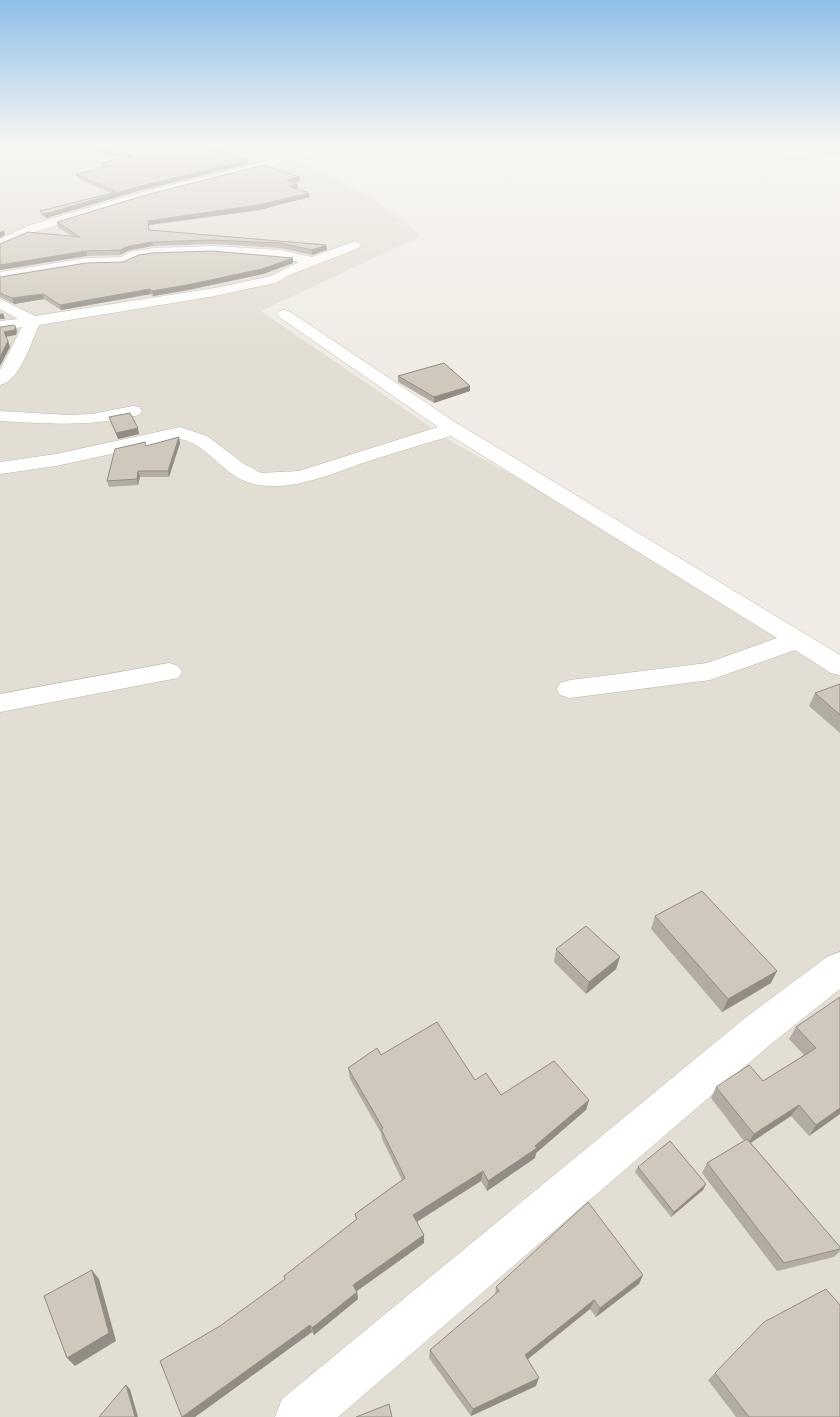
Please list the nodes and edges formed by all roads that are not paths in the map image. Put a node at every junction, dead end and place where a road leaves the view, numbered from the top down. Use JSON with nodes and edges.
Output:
{"nodes":[{"id":1,"x":83,"y":213,"type":"edge"},
{"id":2,"x":0,"y":244,"type":"edge"},
{"id":3,"x":355,"y":245,"type":"dead end"},
{"id":4,"x":312,"y":261,"type":"junction"},
{"id":5,"x":0,"y":276,"type":"edge"},
{"id":6,"x":0,"y":303,"type":"edge"},
{"id":7,"x":284,"y":314,"type":"dead end"},
{"id":8,"x":33,"y":321,"type":"junction"},
{"id":9,"x":0,"y":326,"type":"edge"},
{"id":10,"x":3,"y":373,"type":"edge"},
{"id":11,"x":133,"y":411,"type":"dead end"},
{"id":12,"x":0,"y":416,"type":"edge"},
{"id":13,"x":452,"y":429,"type":"junction"},
{"id":14,"x":0,"y":468,"type":"edge"},
{"id":15,"x":797,"y":640,"type":"junction"},
{"id":16,"x":840,"y":667,"type":"edge"},
{"id":17,"x":169,"y":672,"type":"dead end"},
{"id":18,"x":570,"y":690,"type":"dead end"},
{"id":19,"x":0,"y":703,"type":"edge"},
{"id":20,"x":840,"y":968,"type":"edge"},
{"id":21,"x":300,"y":1417,"type":"edge"}],
"edges":[{"from":1,"to":2,"type":"street"},
{"from":3,"to":4,"type":"street"},
{"from":4,"to":5,"type":"street"},
{"from":4,"to":8,"type":"street"},
{"from":6,"to":8,"type":"street"},
{"from":7,"to":13,"type":"street"},
{"from":8,"to":9,"type":"street"},
{"from":8,"to":10,"type":"street"},
{"from":11,"to":12,"type":"street"},
{"from":13,"to":14,"type":"street"},
{"from":13,"to":15,"type":"street"},
{"from":15,"to":16,"type":"street"},
{"from":15,"to":18,"type":"street"},
{"from":17,"to":19,"type":"street"},
{"from":20,"to":21,"type":"street"}]}
